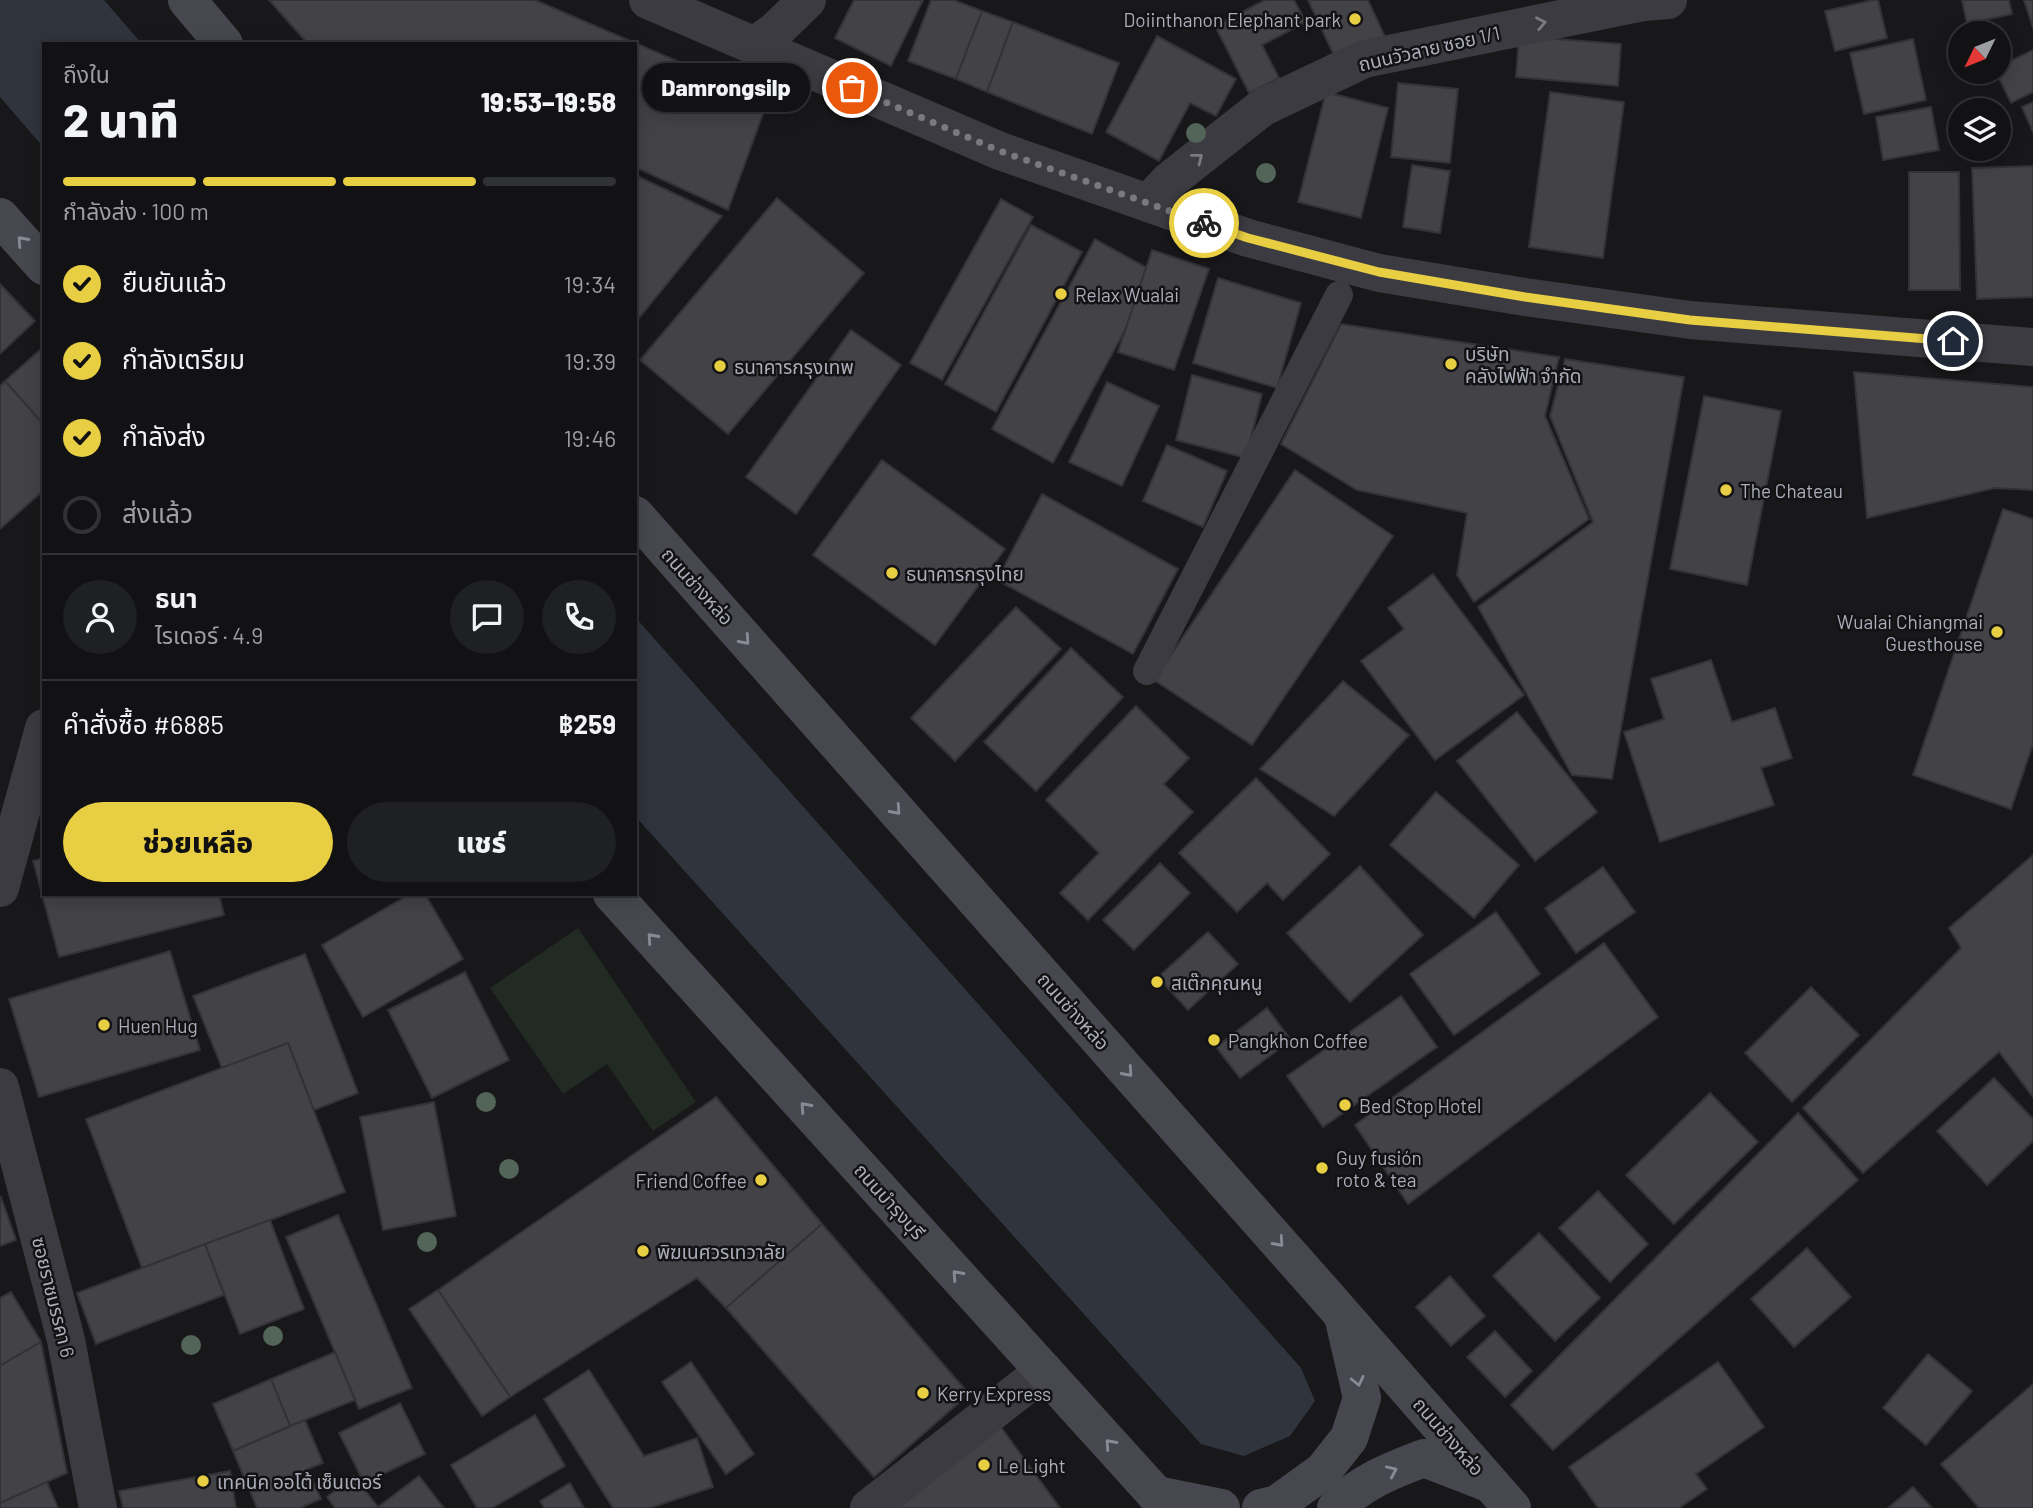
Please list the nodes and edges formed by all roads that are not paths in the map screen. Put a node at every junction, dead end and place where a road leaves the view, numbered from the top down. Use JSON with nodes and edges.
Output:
{"nodes":[{"id":1,"x":648,"y":0,"type":"edge"},
{"id":2,"x":807,"y":0,"type":"edge"},
{"id":3,"x":1668,"y":0,"type":"edge"},
{"id":4,"x":754,"y":46,"type":"junction"},
{"id":5,"x":1148,"y":204,"type":"junction"},
{"id":6,"x":0,"y":217,"type":"edge"},
{"id":7,"x":42,"y":264,"type":"edge"},
{"id":8,"x":1339,"y":295,"type":"dead end"},
{"id":9,"x":2033,"y":347,"type":"edge"},
{"id":10,"x":637,"y":517,"type":"edge"},
{"id":11,"x":1147,"y":671,"type":"dead end"},
{"id":12,"x":42,"y":735,"type":"edge"},
{"id":13,"x":0,"y":888,"type":"edge"},
{"id":14,"x":614,"y":896,"type":"edge"},
{"id":15,"x":0,"y":1087,"type":"edge"},
{"id":16,"x":1342,"y":1314,"type":"junction"},
{"id":17,"x":1044,"y":1371,"type":"junction"},
{"id":18,"x":1501,"y":1496,"type":"edge"},
{"id":19,"x":1162,"y":1501,"type":"edge"},
{"id":20,"x":98,"y":1508,"type":"edge"},
{"id":21,"x":869,"y":1508,"type":"edge"},
{"id":22,"x":1221,"y":1508,"type":"edge"},
{"id":23,"x":1261,"y":1508,"type":"edge"},
{"id":24,"x":1336,"y":1508,"type":"edge"}],
"edges":[{"from":1,"to":4,"type":"street"},
{"from":2,"to":4,"type":"street"},
{"from":5,"to":3,"type":"street","name":"ถนนวัวลาย ซอย 1/1","one_way":true},
{"from":4,"to":5,"type":"street"},
{"from":5,"to":9,"type":"street"},
{"from":7,"to":6,"type":"main road","one_way":true},
{"from":8,"to":11,"type":"lane"},
{"from":10,"to":16,"type":"main road","name":"ถนนช่างหล่อ","one_way":true},
{"from":12,"to":13,"type":"street"},
{"from":17,"to":14,"type":"main road","name":"ถนนบำรุงบุรี","one_way":true},
{"from":15,"to":20,"type":"street","name":"ซอยราชมรรคา 6"},
{"from":16,"to":18,"type":"main road","name":"ถนนช่างหล่อ"},
{"from":16,"to":23,"type":"main road","one_way":true},
{"from":19,"to":17,"type":"main road","name":"ถนนบำรุงบุรี","one_way":true},
{"from":17,"to":21,"type":"street"},
{"from":24,"to":18,"type":"main road","one_way":true},
{"from":19,"to":22,"type":"main road"}]}
